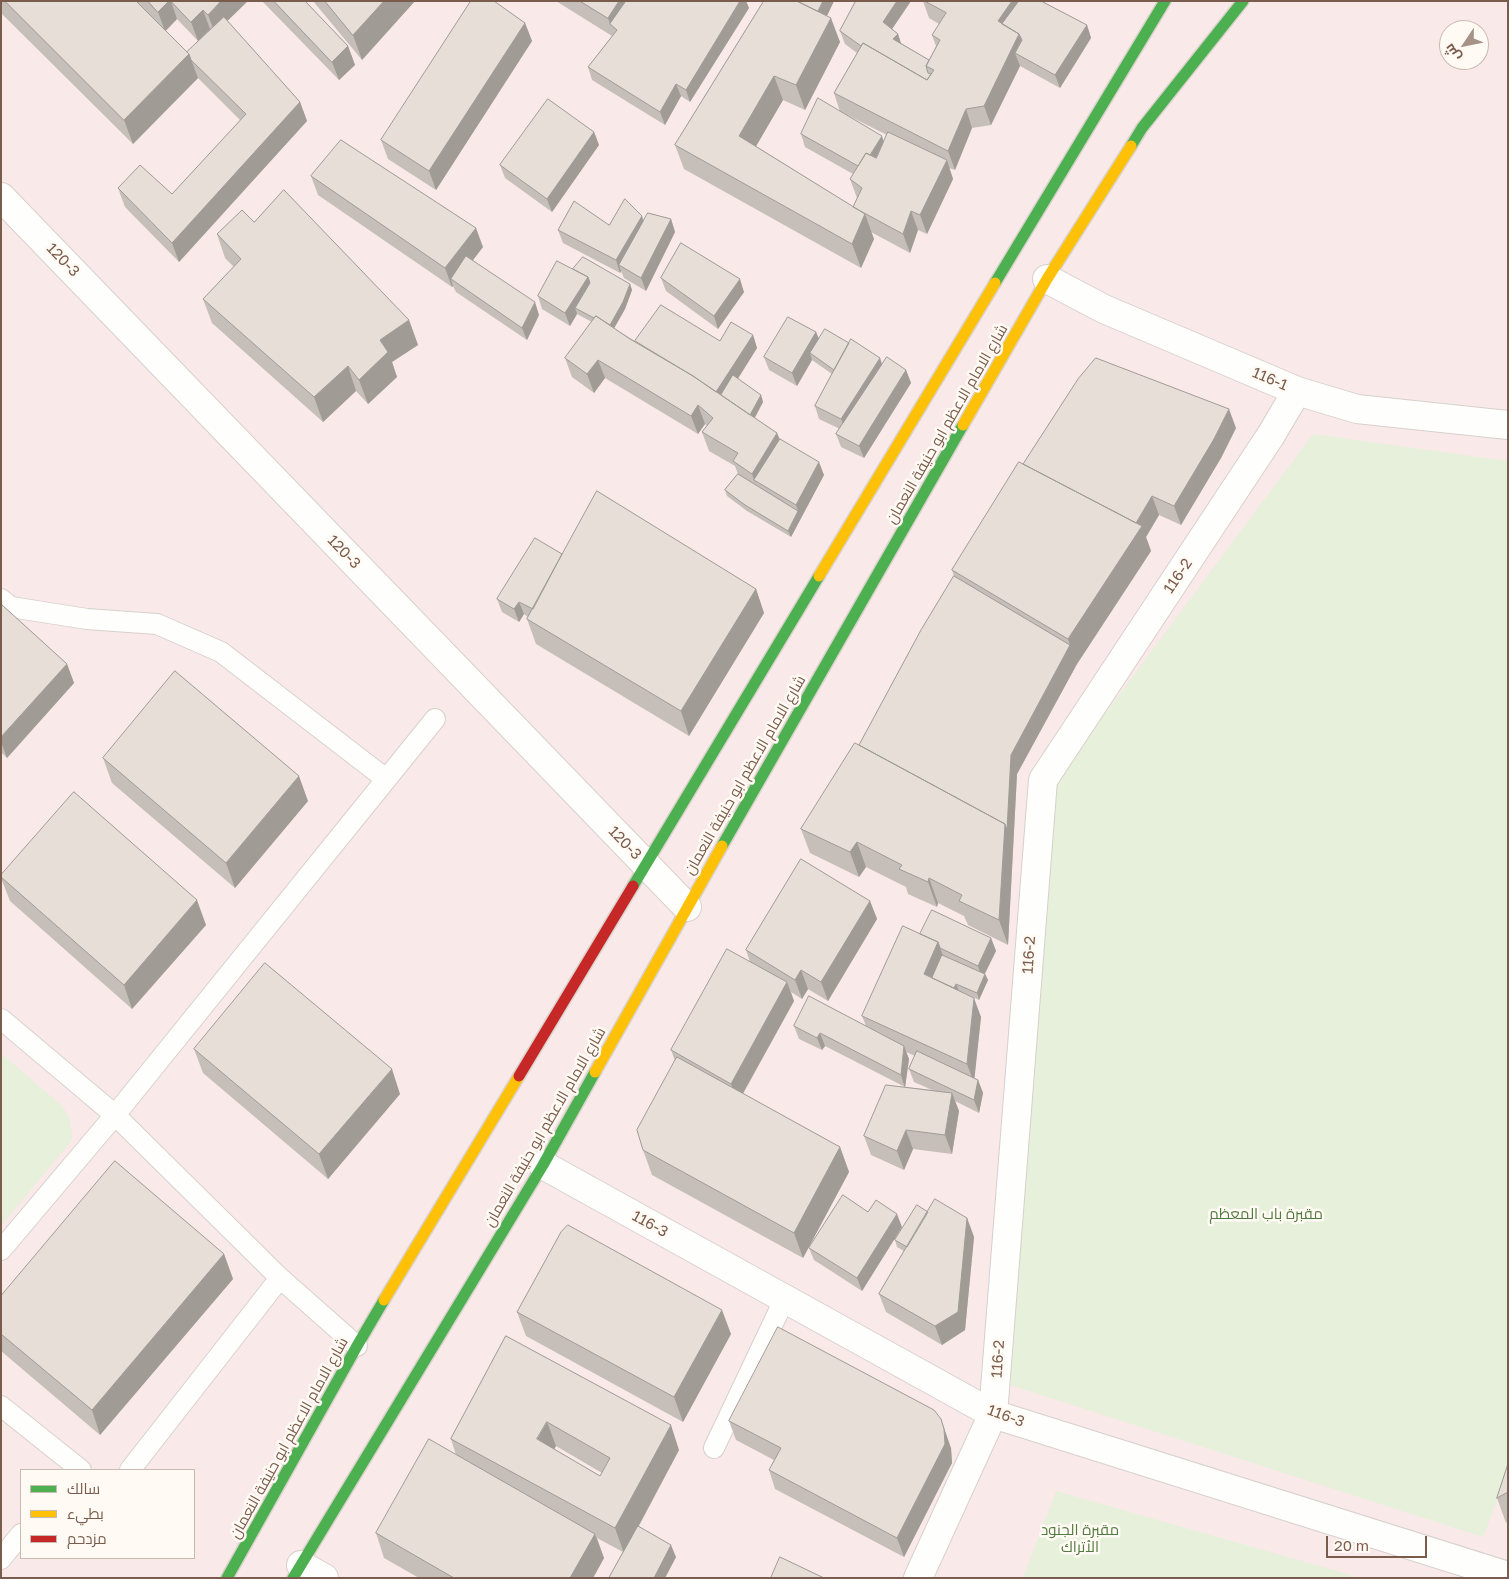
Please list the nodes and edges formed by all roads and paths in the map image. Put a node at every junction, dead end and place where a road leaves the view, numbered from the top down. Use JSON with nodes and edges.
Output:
{"nodes":[{"id":1,"x":1165,"y":1,"type":"edge"},
{"id":2,"x":1243,"y":1,"type":"edge"},
{"id":3,"x":1,"y":197,"type":"edge"},
{"id":4,"x":1047,"y":279,"type":"junction"},
{"id":5,"x":1297,"y":391,"type":"junction"},
{"id":6,"x":1508,"y":425,"type":"edge"},
{"id":7,"x":1,"y":599,"type":"edge"},
{"id":8,"x":435,"y":719,"type":"dead end"},
{"id":9,"x":386,"y":779,"type":"junction"},
{"id":10,"x":646,"y":865,"type":"junction"},
{"id":11,"x":687,"y":907,"type":"junction"},
{"id":12,"x":1,"y":1019,"type":"edge"},
{"id":13,"x":115,"y":1115,"type":"junction"},
{"id":14,"x":543,"y":1165,"type":"junction"},
{"id":15,"x":1,"y":1250,"type":"edge"},
{"id":16,"x":280,"y":1278,"type":"junction"},
{"id":17,"x":784,"y":1298,"type":"junction"},
{"id":18,"x":357,"y":1346,"type":"junction"},
{"id":19,"x":1,"y":1406,"type":"edge"},
{"id":20,"x":993,"y":1414,"type":"junction"},
{"id":21,"x":714,"y":1448,"type":"dead end"},
{"id":22,"x":76,"y":1469,"type":"edge"},
{"id":23,"x":131,"y":1469,"type":"edge"},
{"id":24,"x":20,"y":1535,"type":"edge"},
{"id":25,"x":1508,"y":1552,"type":"edge"},
{"id":26,"x":1,"y":1559,"type":"edge"},
{"id":27,"x":1482,"y":1568,"type":"junction"},
{"id":28,"x":306,"y":1573,"type":"edge"},
{"id":29,"x":1508,"y":1576,"type":"edge"},
{"id":30,"x":227,"y":1578,"type":"edge"},
{"id":31,"x":918,"y":1578,"type":"edge"}],
"edges":[{"from":1,"to":10,"type":"main road","name":"شارع الامام الاعظم ابو حنيفة النعمان"},
{"from":2,"to":4,"type":"main road","name":"شارع الامام الاعظم ابو حنيفة النعمان"},
{"from":3,"to":10,"type":"street","name":"120-3"},
{"from":4,"to":5,"type":"street","name":"116-1"},
{"from":4,"to":11,"type":"main road","name":"شارع الامام الاعظم ابو حنيفة النعمان"},
{"from":5,"to":6,"type":"street","name":"116-1"},
{"from":5,"to":20,"type":"street","name":"116-2"},
{"from":7,"to":9,"type":"lane"},
{"from":8,"to":9,"type":"lane"},
{"from":9,"to":13,"type":"lane"},
{"from":10,"to":11,"type":"street","name":"120-3"},
{"from":10,"to":18,"type":"main road","name":"شارع الامام الاعظم ابو حنيفة النعمان"},
{"from":11,"to":14,"type":"main road","name":"شارع الامام الاعظم ابو حنيفة النعمان"},
{"from":12,"to":13,"type":"lane"},
{"from":13,"to":15,"type":"lane"},
{"from":13,"to":16,"type":"lane"},
{"from":14,"to":17,"type":"street","name":"116-3"},
{"from":14,"to":28,"type":"main road","name":"شارع الامام الاعظم ابو حنيفة النعمان"},
{"from":16,"to":18,"type":"lane"},
{"from":16,"to":23,"type":"lane"},
{"from":17,"to":20,"type":"street","name":"116-3"},
{"from":17,"to":21,"type":"lane"},
{"from":18,"to":30,"type":"main road","name":"شارع الامام الاعظم ابو حنيفة النعمان"},
{"from":19,"to":22,"type":"lane"},
{"from":20,"to":27,"type":"street","name":"116-3"},
{"from":20,"to":31,"type":"street","name":"116-2"},
{"from":24,"to":26,"type":"lane"},
{"from":25,"to":27,"type":"street"},
{"from":27,"to":29,"type":"street","name":"116-3"}]}
